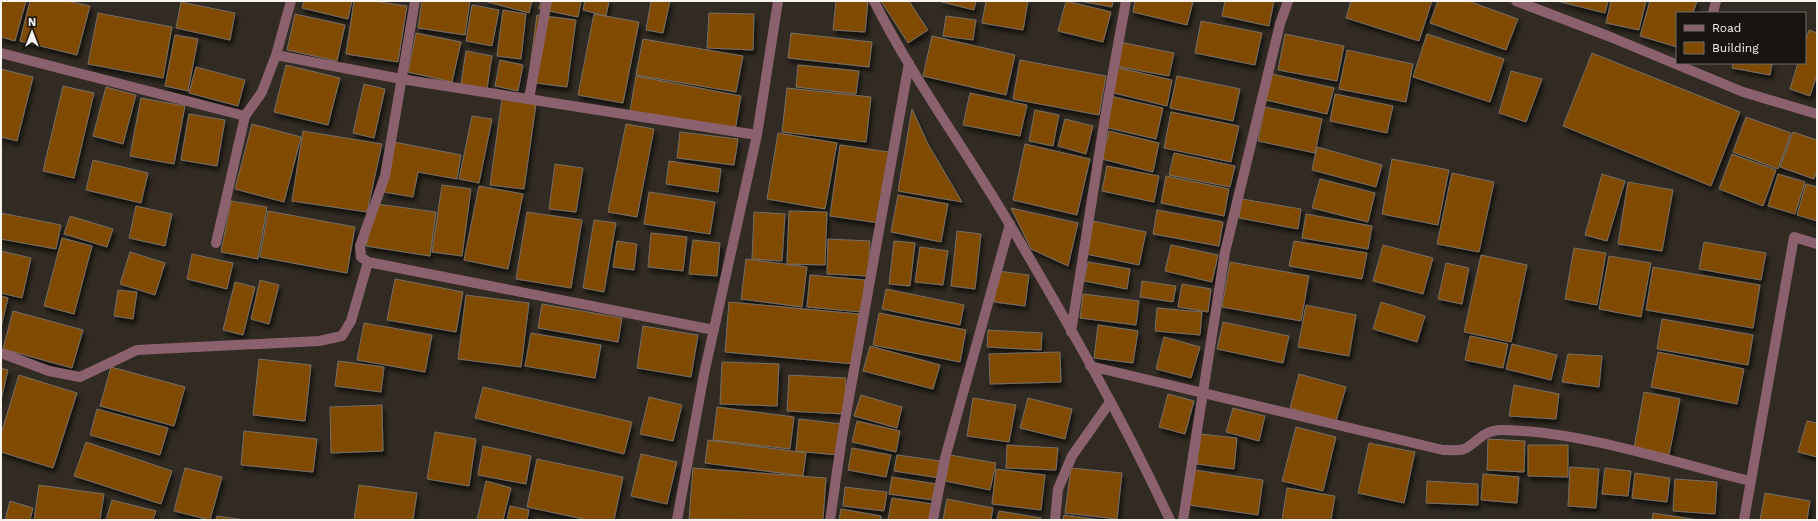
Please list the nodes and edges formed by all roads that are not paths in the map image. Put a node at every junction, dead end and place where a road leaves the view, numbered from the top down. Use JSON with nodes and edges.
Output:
{"nodes":[{"id":1,"x":291,"y":1,"type":"edge"},
{"id":2,"x":415,"y":1,"type":"edge"},
{"id":3,"x":548,"y":1,"type":"edge"},
{"id":4,"x":778,"y":1,"type":"edge"},
{"id":5,"x":874,"y":1,"type":"edge"},
{"id":6,"x":1126,"y":1,"type":"edge"},
{"id":7,"x":1288,"y":1,"type":"edge"},
{"id":8,"x":1516,"y":1,"type":"edge"},
{"id":9,"x":1716,"y":1,"type":"edge"},
{"id":10,"x":1713,"y":12,"type":"edge"},
{"id":11,"x":1,"y":53,"type":"edge"},
{"id":12,"x":276,"y":55,"type":"junction"},
{"id":13,"x":1676,"y":60,"type":"edge"},
{"id":14,"x":909,"y":63,"type":"junction"},
{"id":15,"x":1687,"y":64,"type":"edge"},
{"id":16,"x":1698,"y":68,"type":"edge"},
{"id":17,"x":401,"y":79,"type":"junction"},
{"id":18,"x":529,"y":99,"type":"junction"},
{"id":19,"x":1817,"y":114,"type":"edge"},
{"id":20,"x":245,"y":116,"type":"junction"},
{"id":21,"x":757,"y":135,"type":"junction"},
{"id":22,"x":1010,"y":224,"type":"junction"},
{"id":23,"x":216,"y":243,"type":"dead end"},
{"id":24,"x":1817,"y":244,"type":"edge"},
{"id":25,"x":368,"y":262,"type":"junction"},
{"id":26,"x":714,"y":330,"type":"junction"},
{"id":27,"x":1071,"y":332,"type":"junction"},
{"id":28,"x":1,"y":353,"type":"edge"},
{"id":29,"x":1090,"y":366,"type":"junction"},
{"id":30,"x":1203,"y":393,"type":"junction"},
{"id":31,"x":1110,"y":402,"type":"junction"},
{"id":32,"x":1750,"y":482,"type":"junction"},
{"id":33,"x":677,"y":520,"type":"edge"},
{"id":34,"x":830,"y":520,"type":"edge"},
{"id":35,"x":933,"y":520,"type":"edge"},
{"id":36,"x":1055,"y":520,"type":"edge"},
{"id":37,"x":1170,"y":520,"type":"edge"},
{"id":38,"x":1183,"y":520,"type":"edge"},
{"id":39,"x":1744,"y":520,"type":"edge"}],
"edges":[{"from":1,"to":12,"type":"street"},
{"from":2,"to":17,"type":"street"},
{"from":3,"to":18,"type":"street"},
{"from":4,"to":21,"type":"street"},
{"from":5,"to":14,"type":"street"},
{"from":6,"to":27,"type":"street"},
{"from":7,"to":30,"type":"street"},
{"from":8,"to":13,"type":"street"},
{"from":9,"to":10,"type":"street"},
{"from":11,"to":20,"type":"street"},
{"from":12,"to":17,"type":"street"},
{"from":12,"to":20,"type":"street"},
{"from":14,"to":22,"type":"street"},
{"from":14,"to":34,"type":"street"},
{"from":15,"to":16,"type":"street"},
{"from":16,"to":19,"type":"street"},
{"from":17,"to":18,"type":"street"},
{"from":17,"to":25,"type":"street"},
{"from":18,"to":21,"type":"street"},
{"from":20,"to":23,"type":"street"},
{"from":21,"to":26,"type":"street"},
{"from":22,"to":27,"type":"street"},
{"from":22,"to":35,"type":"street"},
{"from":24,"to":32,"type":"street"},
{"from":25,"to":26,"type":"street"},
{"from":25,"to":28,"type":"street"},
{"from":26,"to":33,"type":"street"},
{"from":27,"to":29,"type":"street"},
{"from":29,"to":30,"type":"street"},
{"from":29,"to":31,"type":"street"},
{"from":30,"to":32,"type":"street"},
{"from":30,"to":38,"type":"street"},
{"from":31,"to":36,"type":"street"},
{"from":31,"to":37,"type":"street"},
{"from":32,"to":39,"type":"street"}]}
